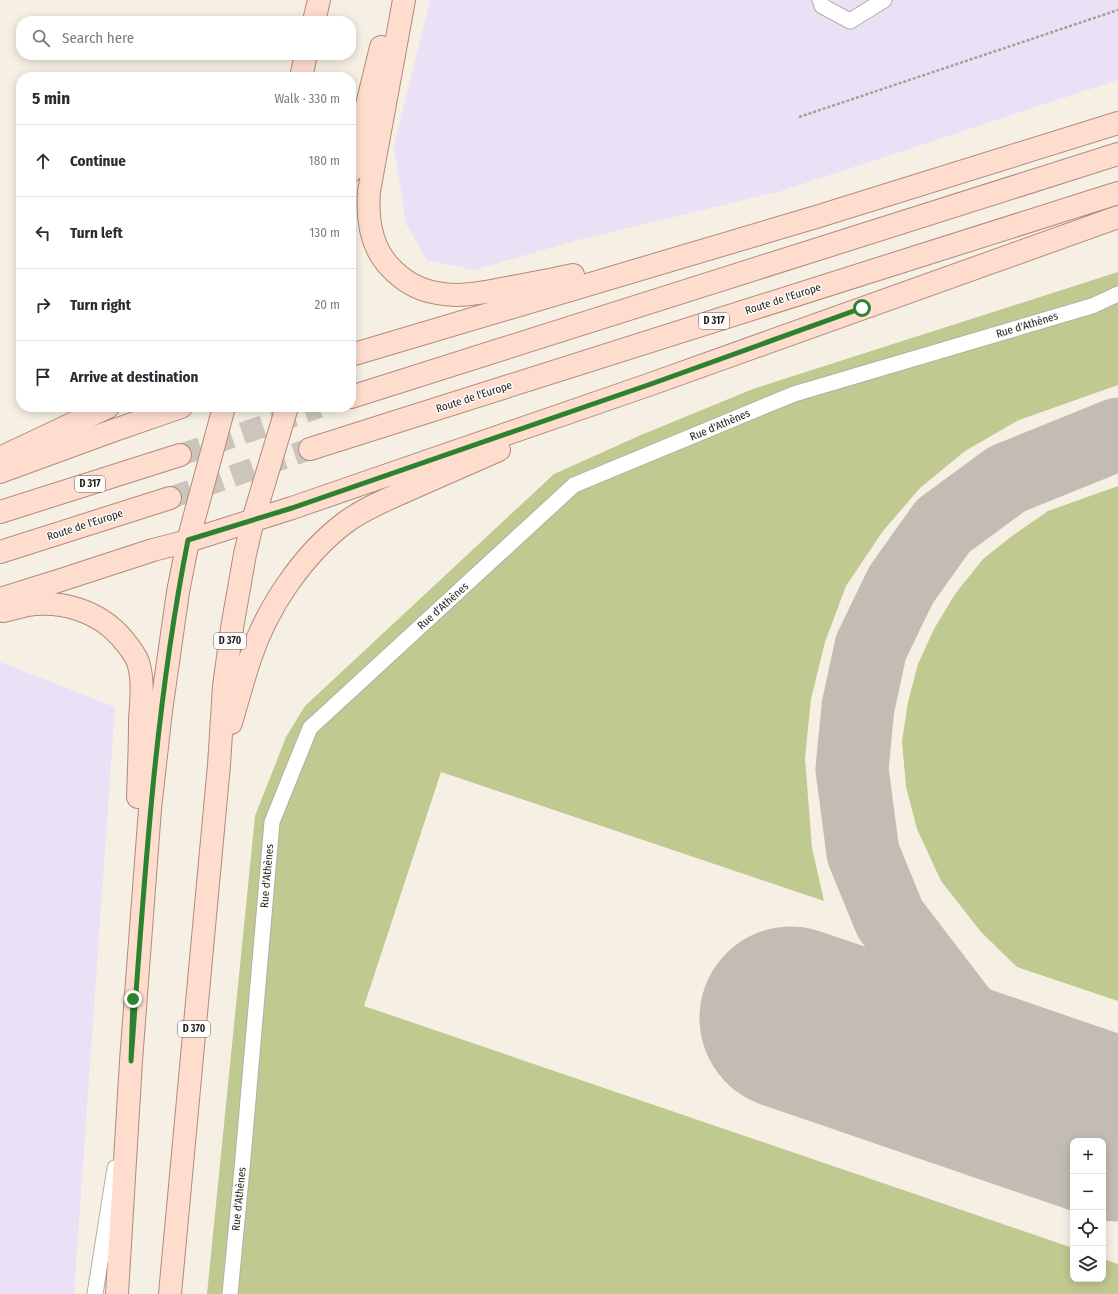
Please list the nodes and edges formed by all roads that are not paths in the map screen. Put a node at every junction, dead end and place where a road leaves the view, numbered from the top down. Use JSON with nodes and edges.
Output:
{"nodes":[{"id":1,"x":319,"y":0,"type":"edge"},
{"id":2,"x":393,"y":0,"type":"edge"},
{"id":3,"x":404,"y":0,"type":"edge"},
{"id":4,"x":820,"y":0,"type":"edge"},
{"id":5,"x":884,"y":0,"type":"edge"},
{"id":6,"x":315,"y":16,"type":"edge"},
{"id":7,"x":305,"y":60,"type":"edge"},
{"id":8,"x":302,"y":72,"type":"edge"},
{"id":9,"x":1118,"y":123,"type":"edge"},
{"id":10,"x":356,"y":150,"type":"edge"},
{"id":11,"x":1118,"y":154,"type":"edge"},
{"id":12,"x":1118,"y":193,"type":"edge"},
{"id":13,"x":1118,"y":217,"type":"edge"},
{"id":14,"x":685,"y":255,"type":"junction"},
{"id":15,"x":1118,"y":294,"type":"edge"},
{"id":16,"x":356,"y":354,"type":"edge"},
{"id":17,"x":651,"y":384,"type":"junction"},
{"id":18,"x":356,"y":395,"type":"edge"},
{"id":19,"x":97,"y":412,"type":"edge"},
{"id":20,"x":167,"y":412,"type":"edge"},
{"id":21,"x":223,"y":412,"type":"edge"},
{"id":22,"x":285,"y":412,"type":"edge"},
{"id":23,"x":310,"y":449,"type":"tunnel mouth"},
{"id":24,"x":180,"y":456,"type":"tunnel mouth"},
{"id":25,"x":0,"y":458,"type":"edge"},
{"id":26,"x":0,"y":472,"type":"edge"},
{"id":27,"x":170,"y":498,"type":"tunnel mouth"},
{"id":28,"x":0,"y":512,"type":"edge"},
{"id":29,"x":253,"y":520,"type":"junction"},
{"id":30,"x":188,"y":540,"type":"junction"},
{"id":31,"x":0,"y":552,"type":"edge"},
{"id":32,"x":0,"y":599,"type":"edge"},
{"id":33,"x":0,"y":612,"type":"edge"},
{"id":34,"x":219,"y":765,"type":"junction"},
{"id":35,"x":131,"y":1065,"type":"junction"},
{"id":36,"x":95,"y":1294,"type":"edge"},
{"id":37,"x":117,"y":1294,"type":"edge"},
{"id":38,"x":170,"y":1294,"type":"edge"},
{"id":39,"x":230,"y":1294,"type":"edge"}],
"edges":[{"from":1,"to":6,"type":"main road"},
{"from":2,"to":10,"type":"main road"},
{"from":3,"to":14,"type":"main road"},
{"from":4,"to":5,"type":"lane"},
{"from":7,"to":8,"type":"main road"},
{"from":9,"to":14,"type":"main road"},
{"from":11,"to":18,"type":"main road"},
{"from":12,"to":23,"type":"main road","name":"Route de l'Europe","number":"D 317"},
{"from":13,"to":17,"type":"main road"},
{"from":14,"to":16,"type":"main road"},
{"from":15,"to":39,"type":"lane","name":"Rue d'Athènes"},
{"from":17,"to":29,"type":"main road"},
{"from":17,"to":34,"type":"main road"},
{"from":19,"to":25,"type":"main road"},
{"from":20,"to":26,"type":"main road"},
{"from":21,"to":30,"type":"main road"},
{"from":22,"to":29,"type":"main road","number":"D 370"},
{"from":24,"to":28,"type":"main road","number":"D 317"},
{"from":27,"to":31,"type":"main road","name":"Route de l'Europe"},
{"from":29,"to":30,"type":"main road"},
{"from":29,"to":34,"type":"main road","number":"D 370"},
{"from":30,"to":32,"type":"main road"},
{"from":30,"to":35,"type":"main road"},
{"from":33,"to":35,"type":"main road"},
{"from":34,"to":38,"type":"main road","number":"D 370"},
{"from":35,"to":36,"type":"lane"},
{"from":35,"to":37,"type":"main road"}]}
